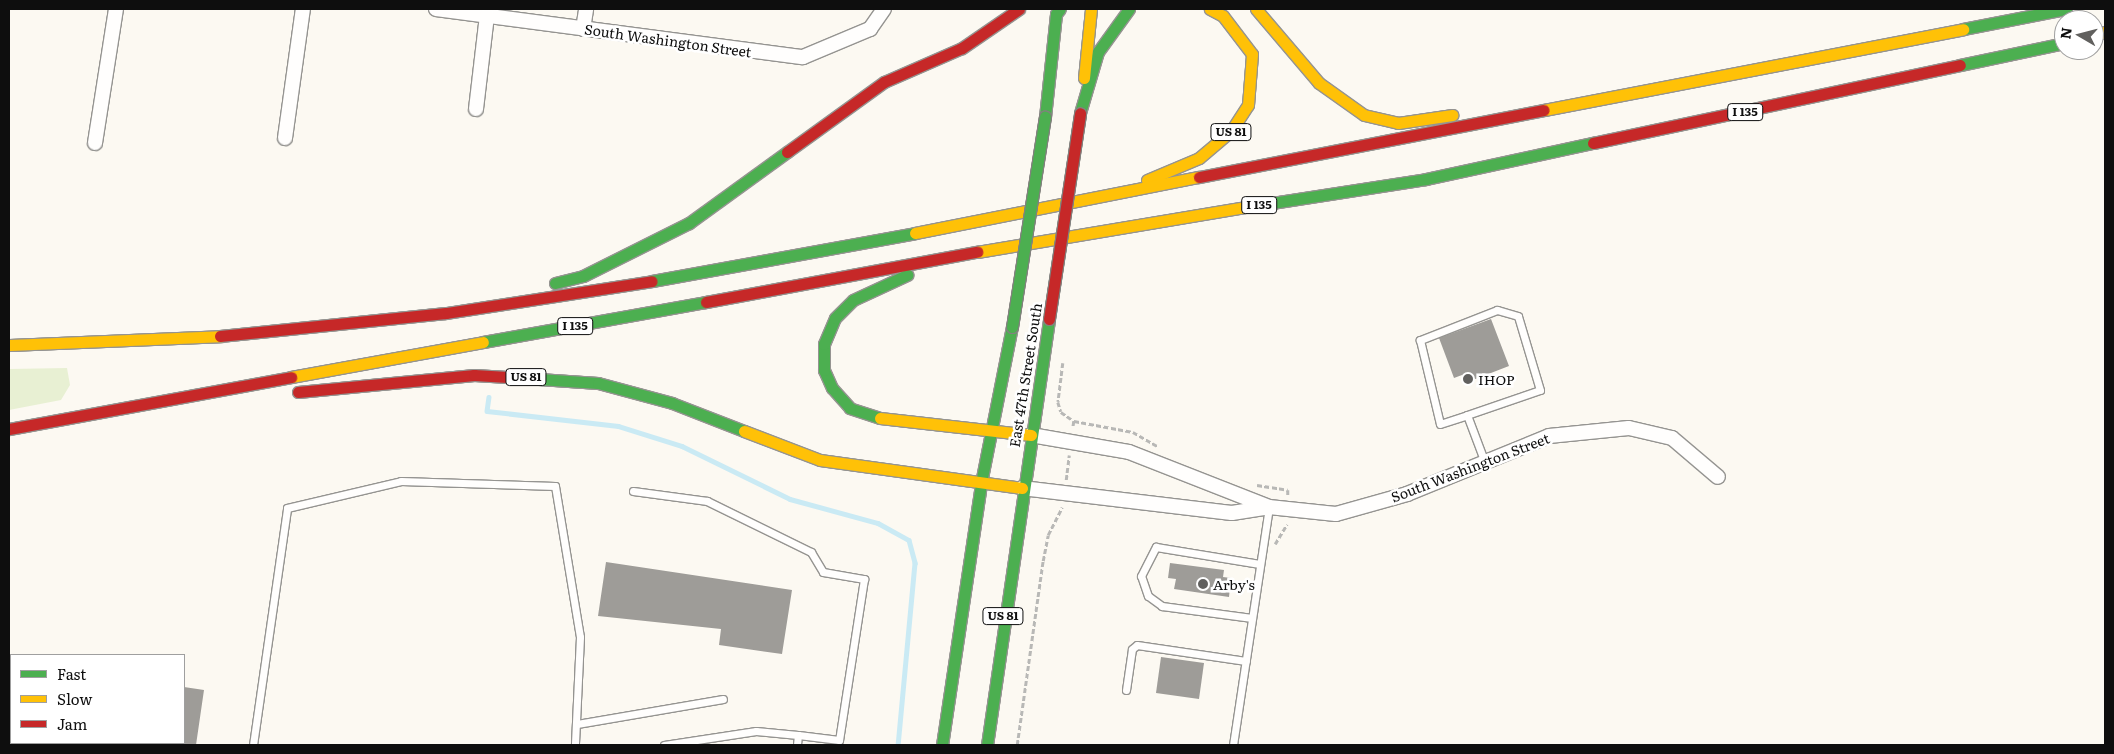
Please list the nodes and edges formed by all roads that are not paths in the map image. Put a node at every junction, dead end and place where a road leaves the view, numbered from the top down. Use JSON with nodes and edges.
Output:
{"nodes":[{"id":1,"x":116,"y":9,"type":"edge"},
{"id":2,"x":303,"y":9,"type":"edge"},
{"id":3,"x":436,"y":9,"type":"edge"},
{"id":4,"x":586,"y":9,"type":"edge"},
{"id":5,"x":884,"y":9,"type":"edge"},
{"id":6,"x":1019,"y":9,"type":"edge"},
{"id":7,"x":1091,"y":9,"type":"edge"},
{"id":8,"x":1130,"y":9,"type":"edge"},
{"id":9,"x":1210,"y":9,"type":"edge"},
{"id":10,"x":1256,"y":9,"type":"edge"},
{"id":11,"x":2022,"y":9,"type":"edge"},
{"id":12,"x":2066,"y":9,"type":"edge"},
{"id":13,"x":1058,"y":11,"type":"edge"},
{"id":14,"x":487,"y":16,"type":"junction"},
{"id":15,"x":1993,"y":21,"type":"junction"},
{"id":16,"x":583,"y":29,"type":"junction"},
{"id":17,"x":2054,"y":45,"type":"edge"},
{"id":18,"x":1620,"y":98,"type":"junction"},
{"id":19,"x":476,"y":109,"type":"dead end"},
{"id":20,"x":1080,"y":113,"type":"junction"},
{"id":21,"x":285,"y":138,"type":"dead end"},
{"id":22,"x":95,"y":143,"type":"dead end"},
{"id":23,"x":1103,"y":199,"type":"junction"},
{"id":24,"x":938,"y":261,"type":"junction"},
{"id":25,"x":446,"y":313,"type":"junction"},
{"id":26,"x":9,"y":345,"type":"edge"},
{"id":27,"x":284,"y":393,"type":"dead end"},
{"id":28,"x":265,"y":396,"type":"dead end"},
{"id":29,"x":1467,"y":415,"type":"junction"},
{"id":30,"x":58,"y":420,"type":"junction"},
{"id":31,"x":9,"y":429,"type":"edge"},
{"id":32,"x":992,"y":432,"type":"junction"},
{"id":33,"x":1030,"y":435,"type":"junction"},
{"id":34,"x":1484,"y":460,"type":"junction"},
{"id":35,"x":1718,"y":477,"type":"dead end"},
{"id":36,"x":981,"y":483,"type":"junction"},
{"id":37,"x":1022,"y":488,"type":"junction"},
{"id":38,"x":633,"y":491,"type":"dead end"},
{"id":39,"x":1268,"y":507,"type":"junction"},
{"id":40,"x":1260,"y":564,"type":"junction"},
{"id":41,"x":1252,"y":618,"type":"junction"},
{"id":42,"x":1246,"y":661,"type":"junction"},
{"id":43,"x":1126,"y":690,"type":"dead end"},
{"id":44,"x":723,"y":699,"type":"dead end"},
{"id":45,"x":577,"y":724,"type":"junction"},
{"id":46,"x":798,"y":735,"type":"junction"},
{"id":47,"x":253,"y":745,"type":"edge"},
{"id":48,"x":575,"y":745,"type":"edge"},
{"id":49,"x":664,"y":745,"type":"edge"},
{"id":50,"x":797,"y":745,"type":"edge"},
{"id":51,"x":942,"y":745,"type":"edge"},
{"id":52,"x":987,"y":745,"type":"edge"},
{"id":53,"x":1233,"y":745,"type":"edge"}],
"edges":[{"from":1,"to":22,"type":"street"},
{"from":2,"to":21,"type":"street"},
{"from":3,"to":14,"type":"street","name":"South Washington Street"},
{"from":4,"to":16,"type":"street"},
{"from":5,"to":16,"type":"street","name":"South Washington Street"},
{"from":6,"to":25,"type":"main road"},
{"from":7,"to":20,"type":"main road","name":"East 47th Street South"},
{"from":8,"to":20,"type":"main road","number":"US 81"},
{"from":9,"to":23,"type":"main road","number":"US 81"},
{"from":10,"to":18,"type":"main road"},
{"from":11,"to":15,"type":"main road"},
{"from":12,"to":15,"type":"main road"},
{"from":13,"to":32,"type":"main road","name":"East 47th Street South","bridge":true},
{"from":14,"to":16,"type":"street","name":"South Washington Street"},
{"from":14,"to":19,"type":"street"},
{"from":15,"to":18,"type":"main road","number":"I 135"},
{"from":17,"to":24,"type":"main road","number":"I 135"},
{"from":18,"to":23,"type":"main road","number":"I 135"},
{"from":20,"to":33,"type":"main road","name":"East 47th Street South","number":"US 81","bridge":true},
{"from":23,"to":25,"type":"main road","number":"I 135"},
{"from":24,"to":30,"type":"main road","number":"I 135"},
{"from":24,"to":32,"type":"main road"},
{"from":25,"to":26,"type":"main road","number":"I 135"},
{"from":27,"to":36,"type":"main road","number":"US 81"},
{"from":28,"to":30,"type":"main road"},
{"from":29,"to":29,"type":"lane"},
{"from":29,"to":34,"type":"lane"},
{"from":30,"to":31,"type":"main road","number":"I 135"},
{"from":32,"to":33,"type":"main road"},
{"from":32,"to":36,"type":"main road","name":"East 47th Street South"},
{"from":33,"to":37,"type":"main road","name":"East 47th Street South","number":"US 81"},
{"from":33,"to":39,"type":"street","name":"South Washington Street"},
{"from":34,"to":35,"type":"street","name":"South Washington Street"},
{"from":34,"to":39,"type":"street","name":"South Washington Street"},
{"from":36,"to":37,"type":"main road","number":"US 81"},
{"from":36,"to":51,"type":"main road","name":"East 47th Street South"},
{"from":37,"to":39,"type":"street","name":"South Washington Street"},
{"from":37,"to":52,"type":"main road","name":"East 47th Street South","number":"US 81"},
{"from":38,"to":46,"type":"lane"},
{"from":39,"to":40,"type":"lane"},
{"from":40,"to":41,"type":"lane"},
{"from":40,"to":41,"type":"lane"},
{"from":41,"to":42,"type":"lane"},
{"from":42,"to":43,"type":"lane"},
{"from":42,"to":53,"type":"lane"},
{"from":44,"to":45,"type":"lane"},
{"from":45,"to":47,"type":"lane"},
{"from":45,"to":48,"type":"lane"},
{"from":46,"to":49,"type":"lane"},
{"from":46,"to":50,"type":"lane"}]}
